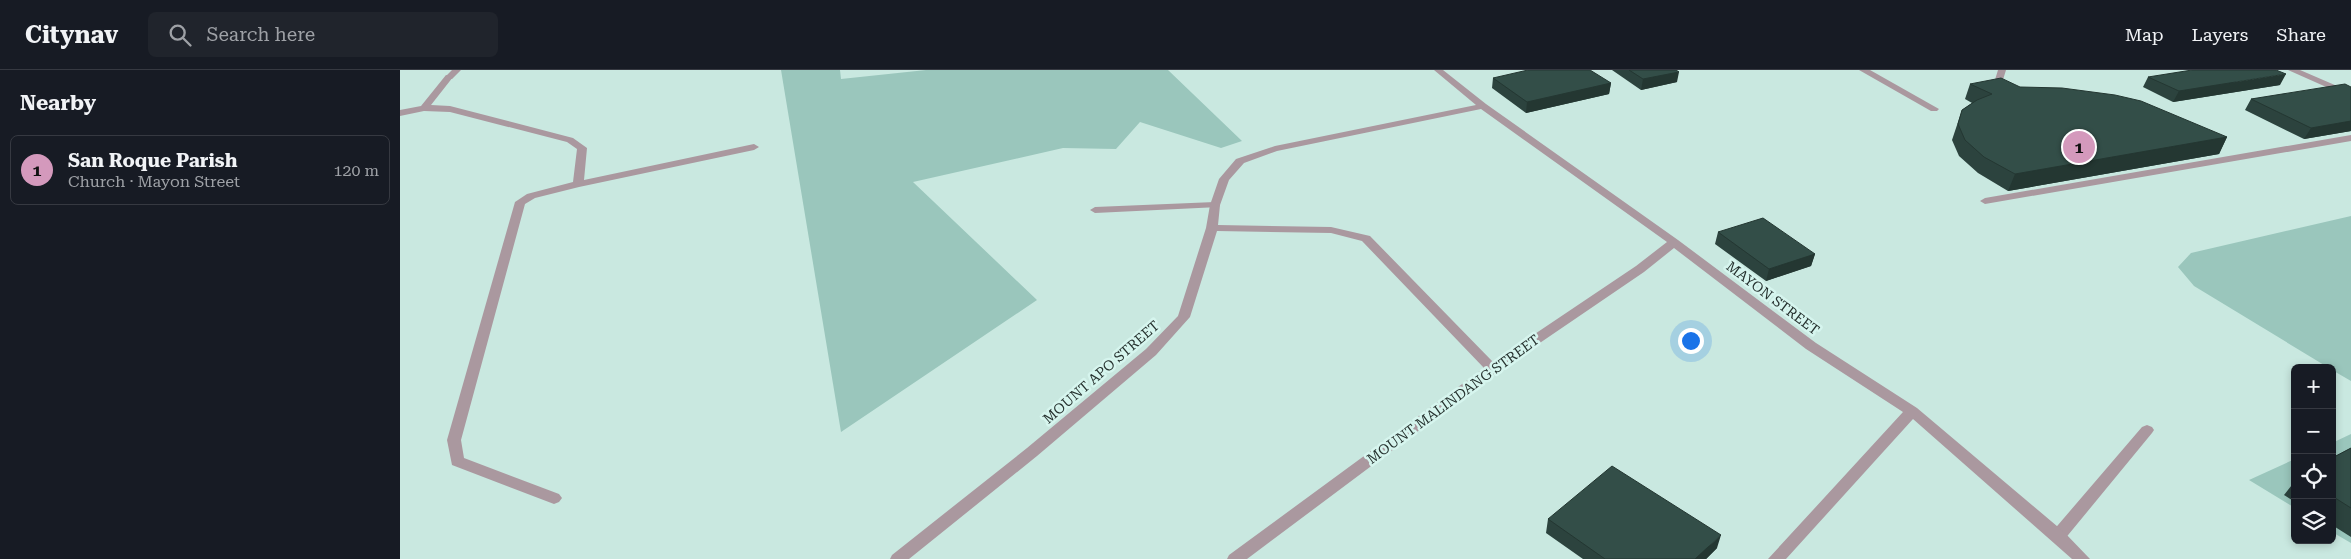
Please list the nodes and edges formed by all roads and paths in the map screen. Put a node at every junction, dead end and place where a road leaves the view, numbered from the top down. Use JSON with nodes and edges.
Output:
{"nodes":[{"id":1,"x":458,"y":70,"type":"edge"},
{"id":2,"x":1438,"y":70,"type":"edge"},
{"id":3,"x":1863,"y":70,"type":"edge"},
{"id":4,"x":2002,"y":70,"type":"edge"},
{"id":5,"x":2292,"y":70,"type":"edge"},
{"id":6,"x":1998,"y":83,"type":"edge"},
{"id":7,"x":2351,"y":95,"type":"edge"},
{"id":8,"x":1483,"y":106,"type":"junction"},
{"id":9,"x":424,"y":108,"type":"junction"},
{"id":10,"x":1934,"y":109,"type":"dead end"},
{"id":11,"x":400,"y":113,"type":"edge"},
{"id":12,"x":2351,"y":138,"type":"edge"},
{"id":13,"x":754,"y":147,"type":"dead end"},
{"id":14,"x":578,"y":184,"type":"junction"},
{"id":15,"x":1985,"y":201,"type":"dead end"},
{"id":16,"x":1215,"y":205,"type":"junction"},
{"id":17,"x":1095,"y":210,"type":"dead end"},
{"id":18,"x":1212,"y":228,"type":"junction"},
{"id":19,"x":1674,"y":242,"type":"junction"},
{"id":20,"x":1492,"y":369,"type":"junction"},
{"id":21,"x":1912,"y":411,"type":"junction"},
{"id":22,"x":2147,"y":430,"type":"dead end"},
{"id":23,"x":554,"y":498,"type":"dead end"},
{"id":24,"x":2058,"y":536,"type":"junction"},
{"id":25,"x":898,"y":559,"type":"edge"},
{"id":26,"x":1235,"y":559,"type":"edge"},
{"id":27,"x":1776,"y":559,"type":"edge"},
{"id":28,"x":2082,"y":559,"type":"edge"}],
"edges":[{"from":1,"to":9,"type":"street"},
{"from":2,"to":8,"type":"street","name":"MAYON STREET"},
{"from":3,"to":10,"type":"street"},
{"from":4,"to":6,"type":"street"},
{"from":5,"to":7,"type":"street"},
{"from":8,"to":16,"type":"street","name":"MOUNT APO STREET"},
{"from":8,"to":19,"type":"street","name":"MAYON STREET"},
{"from":9,"to":11,"type":"street"},
{"from":9,"to":14,"type":"street"},
{"from":12,"to":15,"type":"street"},
{"from":13,"to":14,"type":"street"},
{"from":14,"to":23,"type":"street"},
{"from":16,"to":17,"type":"street"},
{"from":16,"to":18,"type":"street","name":"MOUNT APO STREET"},
{"from":18,"to":20,"type":"street"},
{"from":18,"to":25,"type":"street","name":"MOUNT APO STREET"},
{"from":19,"to":20,"type":"street","name":"MOUNT MALINDANG STREET"},
{"from":19,"to":21,"type":"street","name":"MAYON STREET"},
{"from":20,"to":26,"type":"street","name":"MOUNT MALINDANG STREET"},
{"from":21,"to":24,"type":"street","name":"MAYON STREET"},
{"from":21,"to":27,"type":"street"},
{"from":22,"to":24,"type":"street"},
{"from":24,"to":28,"type":"street","name":"MAYON STREET"}]}
